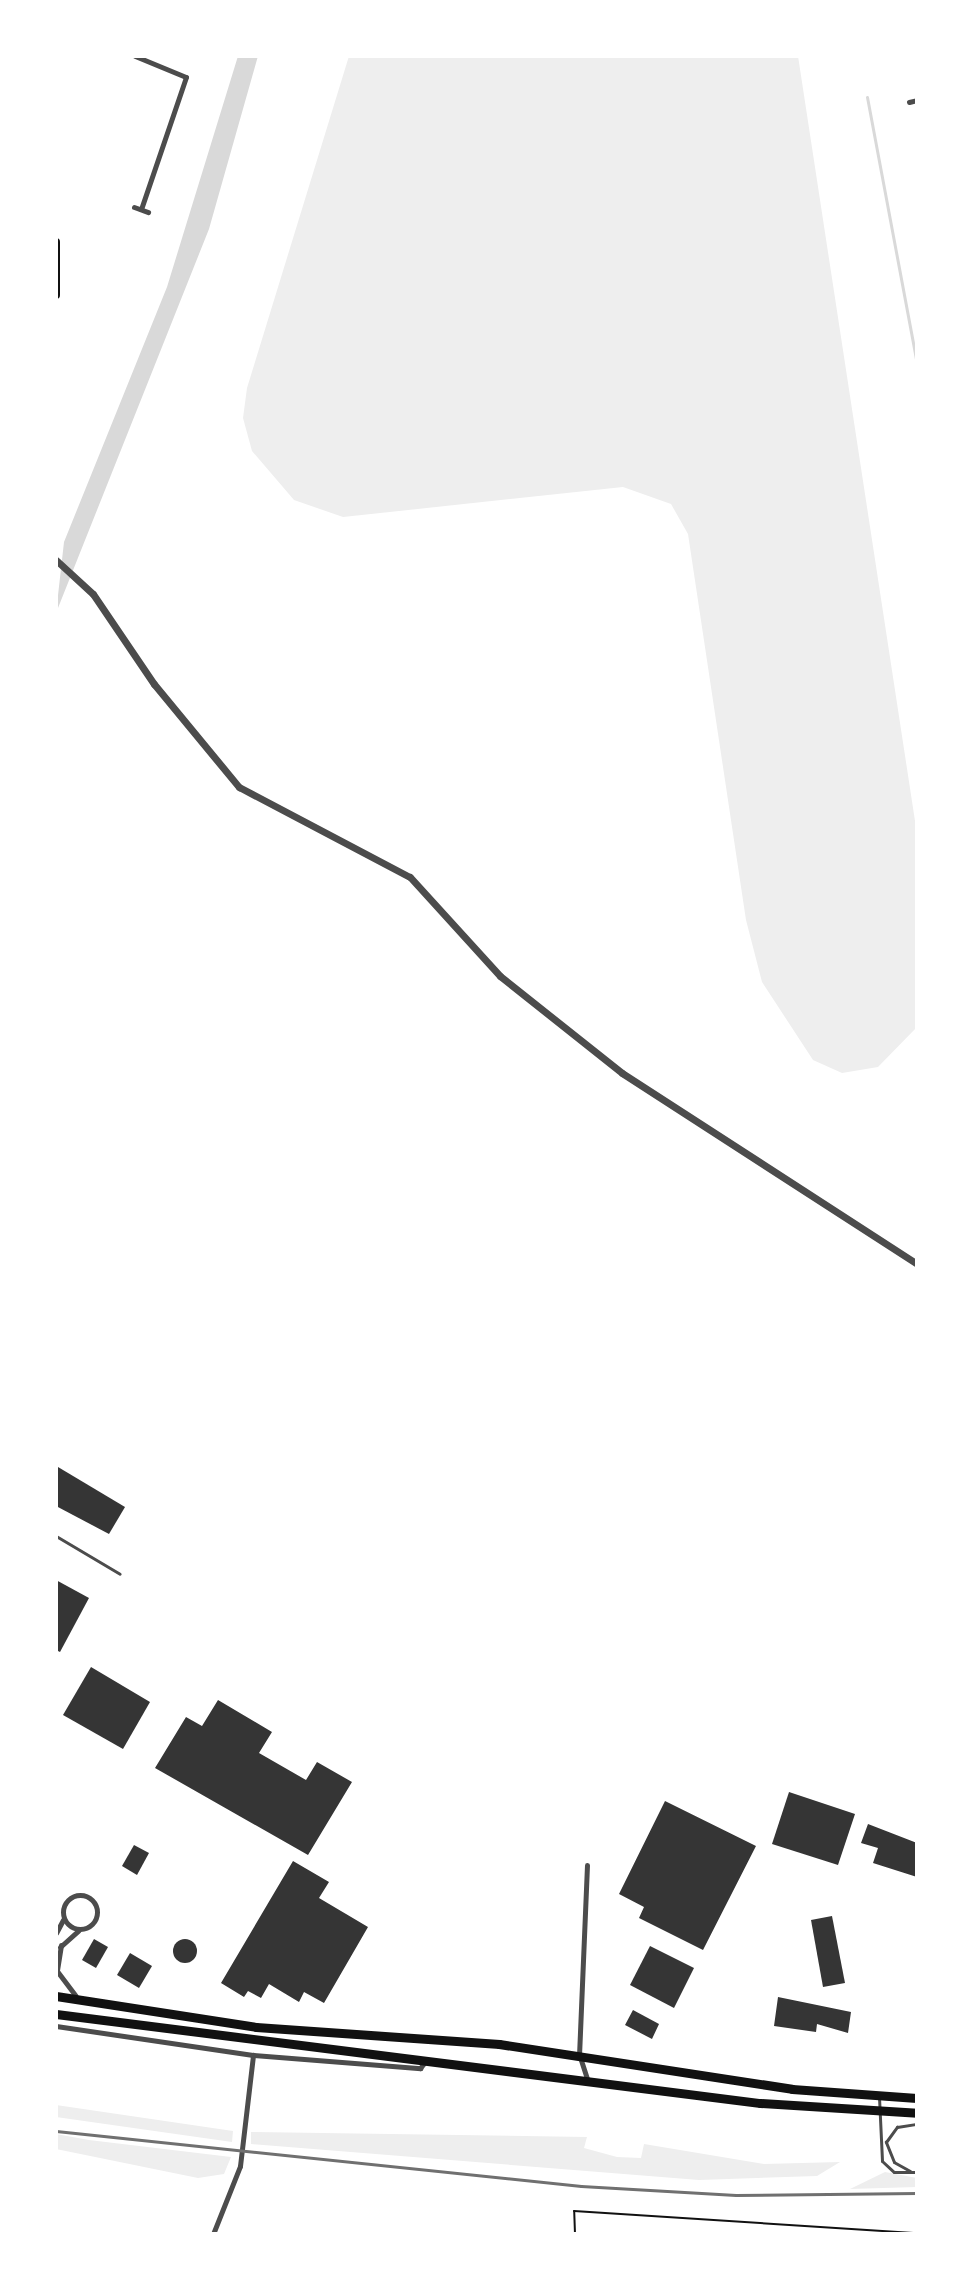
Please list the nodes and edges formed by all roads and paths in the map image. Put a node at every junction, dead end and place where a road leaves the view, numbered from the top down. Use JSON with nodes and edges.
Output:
{"nodes":[{"id":1,"x":135,"y":56,"type":"edge"},
{"id":2,"x":917,"y":100,"type":"edge"},
{"id":3,"x":909,"y":102,"type":"dead end"},
{"id":4,"x":134,"y":207,"type":"dead end"},
{"id":5,"x":56,"y":242,"type":"edge"},
{"id":6,"x":56,"y":295,"type":"edge"},
{"id":7,"x":56,"y":560,"type":"edge"},
{"id":8,"x":917,"y":1264,"type":"edge"},
{"id":9,"x":56,"y":1536,"type":"edge"},
{"id":10,"x":120,"y":1574,"type":"dead end"},
{"id":11,"x":587,"y":1865,"type":"dead end"},
{"id":12,"x":64,"y":1916,"type":"junction"},
{"id":13,"x":80,"y":1929,"type":"junction"},
{"id":14,"x":56,"y":1933,"type":"edge"},
{"id":15,"x":61,"y":1945,"type":"junction"},
{"id":16,"x":56,"y":1956,"type":"edge"},
{"id":17,"x":56,"y":1996,"type":"edge"},
{"id":18,"x":82,"y":2000,"type":"junction"},
{"id":19,"x":56,"y":2014,"type":"edge"},
{"id":20,"x":56,"y":2026,"type":"edge"},
{"id":21,"x":579,"y":2054,"type":"junction"},
{"id":22,"x":253,"y":2055,"type":"junction"},
{"id":23,"x":426,"y":2058,"type":"junction"},
{"id":24,"x":587,"y":2078,"type":"junction"},
{"id":25,"x":879,"y":2096,"type":"junction"},
{"id":26,"x":917,"y":2098,"type":"edge"},
{"id":27,"x":878,"y":2112,"type":"junction"},
{"id":28,"x":917,"y":2113,"type":"edge"},
{"id":29,"x":917,"y":2124,"type":"edge"},
{"id":30,"x":915,"y":2172,"type":"edge"},
{"id":31,"x":917,"y":2233,"type":"edge"},
{"id":32,"x":213,"y":2234,"type":"edge"},
{"id":33,"x":575,"y":2234,"type":"edge"}],
"edges":[{"from":1,"to":4,"type":"street"},
{"from":2,"to":3,"type":"street"},
{"from":5,"to":6,"type":"main road"},
{"from":7,"to":8,"type":"street"},
{"from":9,"to":10,"type":"lane"},
{"from":11,"to":21,"type":"street"},
{"from":12,"to":13,"type":"street"},
{"from":12,"to":13,"type":"street"},
{"from":12,"to":14,"type":"street"},
{"from":13,"to":15,"type":"street"},
{"from":15,"to":16,"type":"street"},
{"from":15,"to":18,"type":"street"},
{"from":17,"to":18,"type":"highway"},
{"from":18,"to":21,"type":"highway"},
{"from":19,"to":23,"type":"highway"},
{"from":20,"to":22,"type":"street"},
{"from":21,"to":24,"type":"street"},
{"from":21,"to":25,"type":"highway"},
{"from":22,"to":23,"type":"street"},
{"from":22,"to":32,"type":"street"},
{"from":23,"to":24,"type":"highway"},
{"from":24,"to":27,"type":"highway"},
{"from":25,"to":26,"type":"highway"},
{"from":25,"to":27,"type":"lane"},
{"from":27,"to":28,"type":"highway"},
{"from":27,"to":30,"type":"lane"},
{"from":29,"to":30,"type":"lane"},
{"from":31,"to":33,"type":"path"}]}
